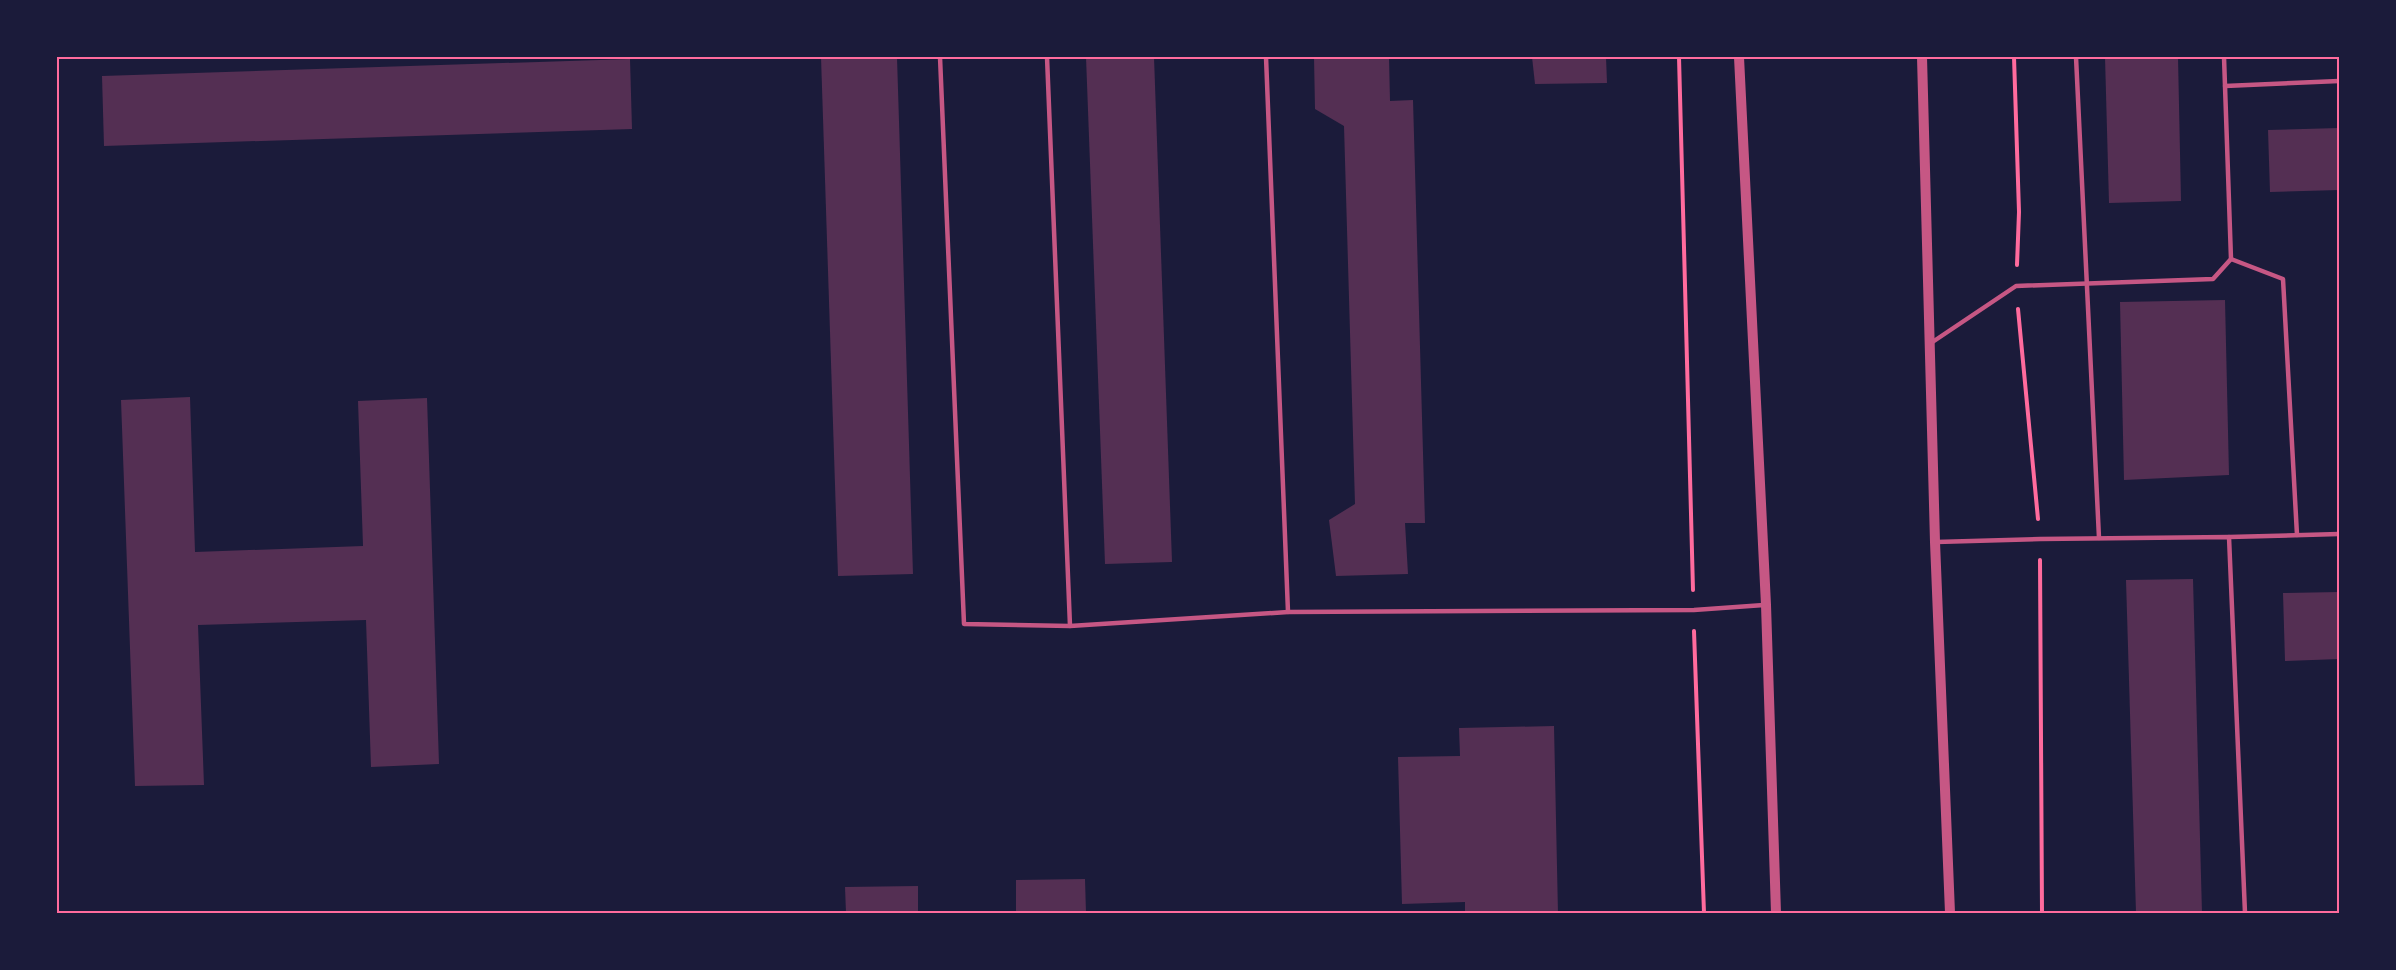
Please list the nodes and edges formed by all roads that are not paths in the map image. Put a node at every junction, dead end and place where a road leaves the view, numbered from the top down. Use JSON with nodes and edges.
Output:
{"nodes":[{"id":1,"x":940,"y":57,"type":"edge"},
{"id":2,"x":1047,"y":57,"type":"edge"},
{"id":3,"x":1266,"y":57,"type":"edge"},
{"id":4,"x":1739,"y":57,"type":"edge"},
{"id":5,"x":1922,"y":57,"type":"edge"},
{"id":6,"x":2076,"y":57,"type":"edge"},
{"id":7,"x":2224,"y":57,"type":"edge"},
{"id":8,"x":2339,"y":81,"type":"edge"},
{"id":9,"x":2225,"y":86,"type":"junction"},
{"id":10,"x":2231,"y":259,"type":"junction"},
{"id":11,"x":2087,"y":284,"type":"junction"},
{"id":12,"x":1931,"y":343,"type":"junction"},
{"id":13,"x":2339,"y":534,"type":"edge"},
{"id":14,"x":2296,"y":535,"type":"junction"},
{"id":15,"x":2229,"y":537,"type":"junction"},
{"id":16,"x":2099,"y":538,"type":"junction"},
{"id":17,"x":1935,"y":542,"type":"junction"},
{"id":18,"x":1766,"y":605,"type":"junction"},
{"id":19,"x":1288,"y":612,"type":"junction"},
{"id":20,"x":1070,"y":626,"type":"junction"},
{"id":21,"x":1776,"y":913,"type":"edge"},
{"id":22,"x":1950,"y":913,"type":"edge"},
{"id":23,"x":2246,"y":913,"type":"edge"}],
"edges":[{"from":1,"to":20,"type":"lane"},
{"from":2,"to":20,"type":"lane"},
{"from":3,"to":19,"type":"lane"},
{"from":4,"to":18,"type":"street"},
{"from":5,"to":12,"type":"street"},
{"from":6,"to":11,"type":"lane"},
{"from":7,"to":9,"type":"lane"},
{"from":8,"to":9,"type":"lane"},
{"from":9,"to":10,"type":"lane"},
{"from":10,"to":11,"type":"lane"},
{"from":10,"to":14,"type":"lane"},
{"from":11,"to":12,"type":"lane"},
{"from":11,"to":16,"type":"lane"},
{"from":12,"to":17,"type":"street"},
{"from":13,"to":14,"type":"lane"},
{"from":14,"to":15,"type":"lane"},
{"from":15,"to":16,"type":"lane"},
{"from":15,"to":23,"type":"lane"},
{"from":16,"to":17,"type":"lane"},
{"from":17,"to":22,"type":"street"},
{"from":18,"to":19,"type":"lane"},
{"from":18,"to":21,"type":"street"},
{"from":19,"to":20,"type":"lane"}]}
